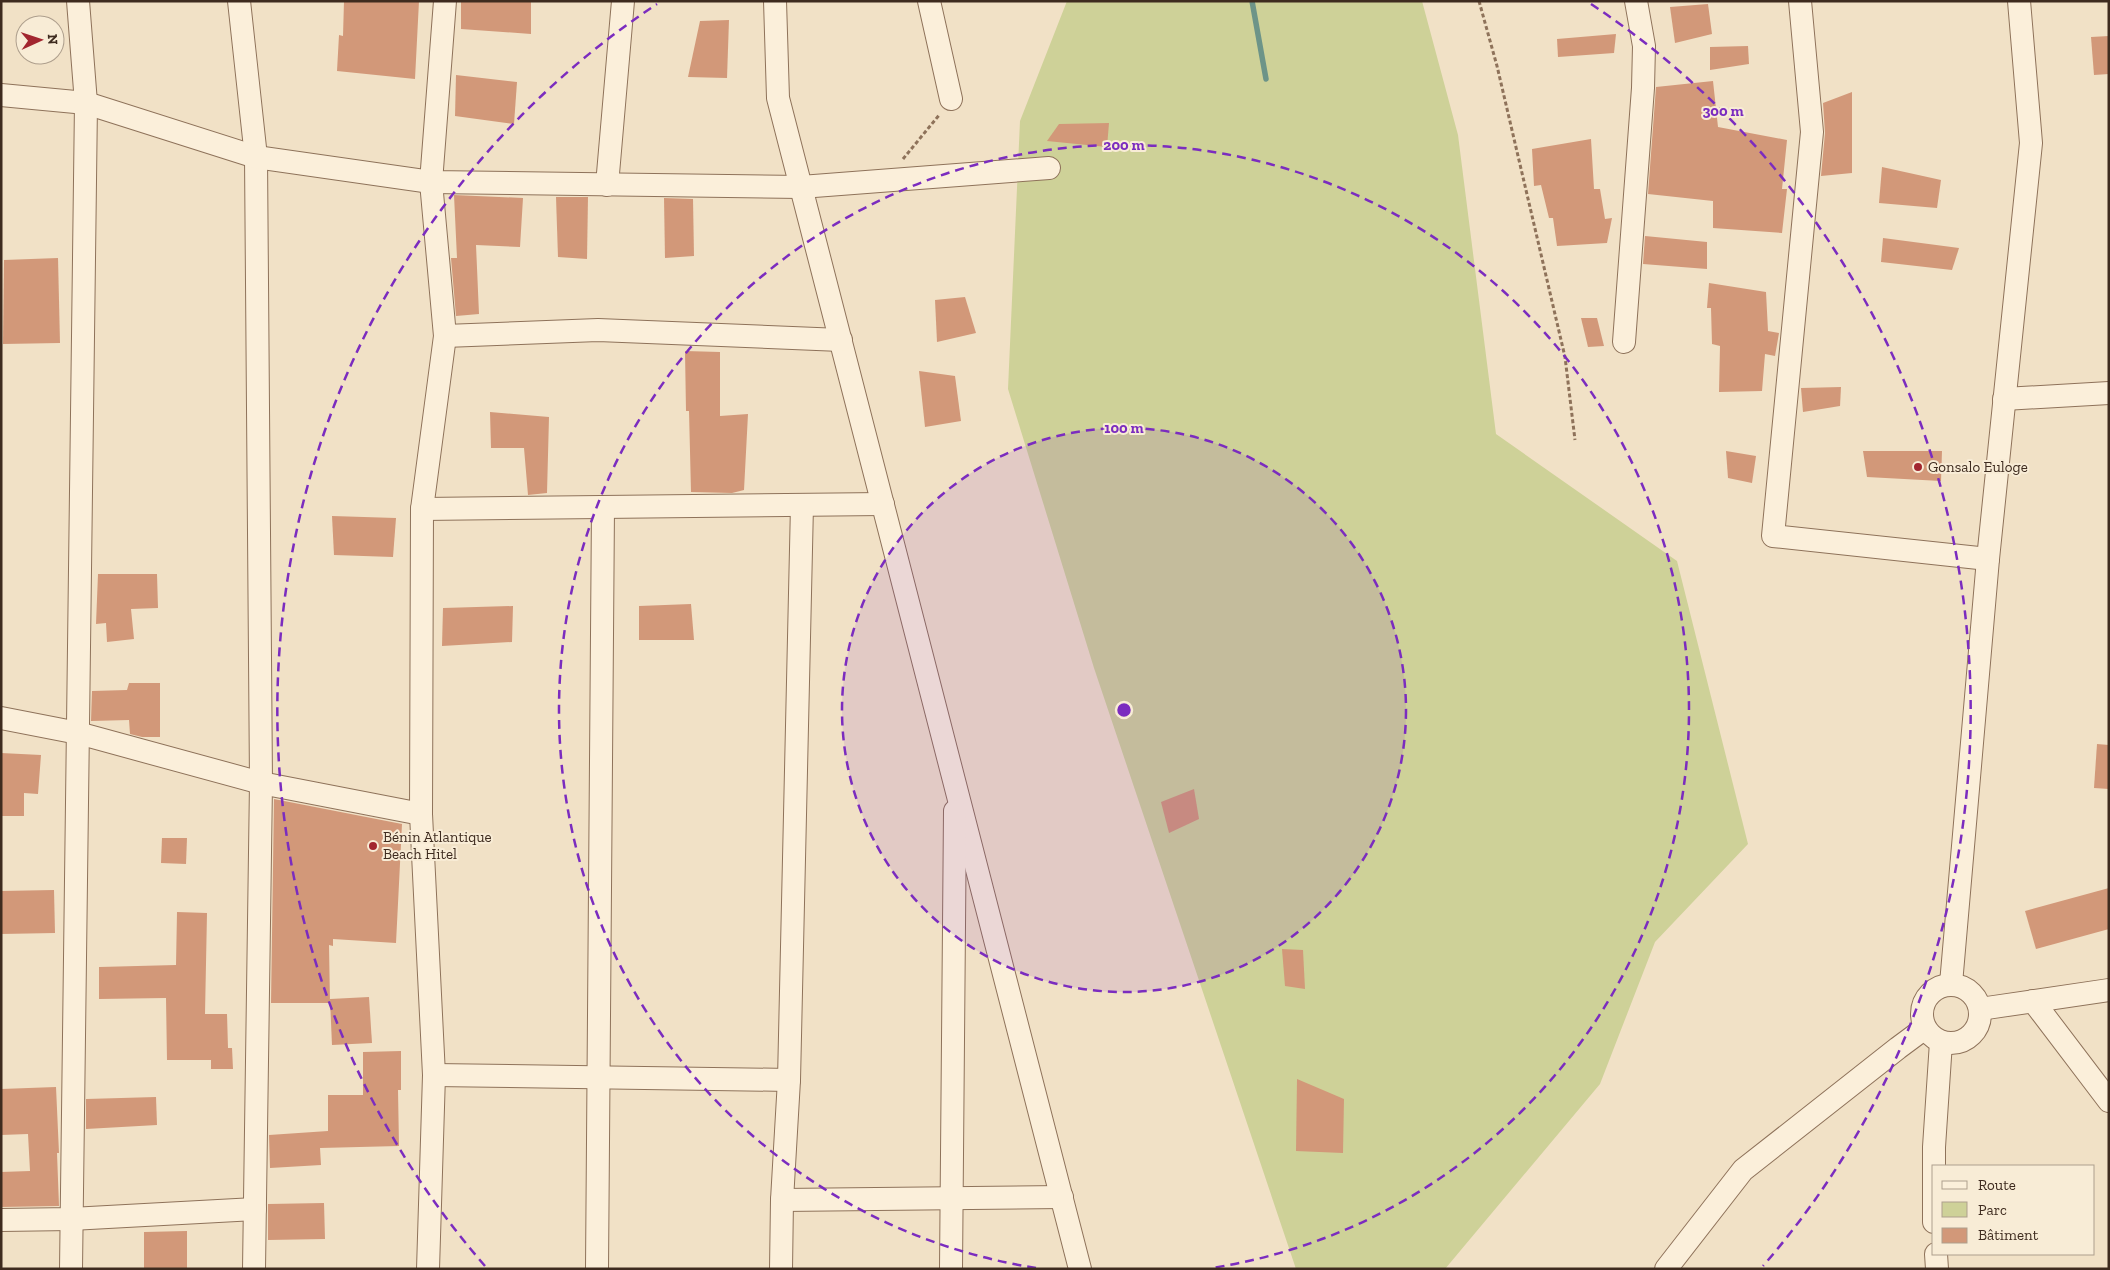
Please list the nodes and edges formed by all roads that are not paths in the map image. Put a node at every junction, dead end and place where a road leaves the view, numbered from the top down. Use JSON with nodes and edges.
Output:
{"nodes":[{"id":1,"x":78,"y":1,"type":"edge"},
{"id":2,"x":239,"y":1,"type":"edge"},
{"id":3,"x":445,"y":1,"type":"edge"},
{"id":4,"x":623,"y":1,"type":"edge"},
{"id":5,"x":775,"y":1,"type":"edge"},
{"id":6,"x":929,"y":1,"type":"edge"},
{"id":7,"x":1636,"y":1,"type":"edge"},
{"id":8,"x":1800,"y":1,"type":"edge"},
{"id":9,"x":2019,"y":1,"type":"edge"},
{"id":10,"x":1,"y":95,"type":"edge"},
{"id":11,"x":952,"y":100,"type":"road end"},
{"id":12,"x":86,"y":103,"type":"junction"},
{"id":13,"x":256,"y":157,"type":"junction"},
{"id":14,"x":1049,"y":168,"type":"dead end"},
{"id":15,"x":432,"y":182,"type":"junction"},
{"id":16,"x":607,"y":185,"type":"junction"},
{"id":17,"x":801,"y":187,"type":"junction"},
{"id":18,"x":445,"y":336,"type":"junction"},
{"id":19,"x":840,"y":340,"type":"junction"},
{"id":20,"x":1624,"y":342,"type":"dead end"},
{"id":21,"x":2109,"y":393,"type":"edge"},
{"id":22,"x":2004,"y":399,"type":"junction"},
{"id":23,"x":883,"y":504,"type":"junction"},
{"id":24,"x":802,"y":505,"type":"junction"},
{"id":25,"x":603,"y":507,"type":"junction"},
{"id":26,"x":422,"y":509,"type":"junction"},
{"id":27,"x":1988,"y":559,"type":"junction"},
{"id":28,"x":1,"y":718,"type":"edge"},
{"id":29,"x":78,"y":733,"type":"junction"},
{"id":30,"x":955,"y":780,"type":"junction"},
{"id":31,"x":261,"y":783,"type":"junction"},
{"id":32,"x":421,"y":814,"type":"junction"},
{"id":33,"x":1951,"y":984,"type":"junction"},
{"id":34,"x":2109,"y":990,"type":"edge"},
{"id":35,"x":2034,"y":1001,"type":"junction"},
{"id":36,"x":1980,"y":1009,"type":"junction"},
{"id":37,"x":1933,"y":1035,"type":"junction"},
{"id":38,"x":434,"y":1075,"type":"junction"},
{"id":39,"x":599,"y":1078,"type":"junction"},
{"id":40,"x":789,"y":1080,"type":"junction"},
{"id":41,"x":2109,"y":1101,"type":"edge"},
{"id":42,"x":1934,"y":1165,"type":"edge"},
{"id":43,"x":1062,"y":1197,"type":"junction"},
{"id":44,"x":952,"y":1198,"type":"junction"},
{"id":45,"x":782,"y":1200,"type":"junction"},
{"id":46,"x":255,"y":1208,"type":"junction"},
{"id":47,"x":71,"y":1219,"type":"junction"},
{"id":48,"x":1,"y":1220,"type":"edge"},
{"id":49,"x":1936,"y":1255,"type":"edge"},
{"id":50,"x":71,"y":1269,"type":"edge"},
{"id":51,"x":254,"y":1269,"type":"edge"},
{"id":52,"x":428,"y":1269,"type":"edge"},
{"id":53,"x":598,"y":1269,"type":"edge"},
{"id":54,"x":781,"y":1269,"type":"edge"},
{"id":55,"x":951,"y":1269,"type":"edge"},
{"id":56,"x":1080,"y":1269,"type":"edge"},
{"id":57,"x":1666,"y":1269,"type":"edge"},
{"id":58,"x":1937,"y":1269,"type":"edge"}],
"edges":[{"from":1,"to":12,"type":"street"},
{"from":2,"to":13,"type":"street"},
{"from":3,"to":15,"type":"street"},
{"from":4,"to":16,"type":"street"},
{"from":5,"to":17,"type":"street"},
{"from":6,"to":11,"type":"street"},
{"from":7,"to":20,"type":"street"},
{"from":8,"to":27,"type":"street"},
{"from":9,"to":22,"type":"street"},
{"from":10,"to":12,"type":"street"},
{"from":12,"to":13,"type":"street"},
{"from":12,"to":29,"type":"street"},
{"from":13,"to":15,"type":"street"},
{"from":13,"to":31,"type":"street"},
{"from":14,"to":17,"type":"street"},
{"from":15,"to":16,"type":"street"},
{"from":15,"to":18,"type":"street"},
{"from":16,"to":17,"type":"street"},
{"from":17,"to":19,"type":"street"},
{"from":18,"to":19,"type":"street"},
{"from":18,"to":26,"type":"street"},
{"from":19,"to":23,"type":"street"},
{"from":21,"to":22,"type":"street"},
{"from":22,"to":27,"type":"street"},
{"from":23,"to":24,"type":"street"},
{"from":23,"to":30,"type":"street"},
{"from":24,"to":25,"type":"street"},
{"from":24,"to":40,"type":"street"},
{"from":25,"to":26,"type":"street"},
{"from":25,"to":39,"type":"street"},
{"from":26,"to":32,"type":"street"},
{"from":27,"to":33,"type":"street"},
{"from":28,"to":29,"type":"street"},
{"from":29,"to":31,"type":"street"},
{"from":29,"to":47,"type":"street"},
{"from":30,"to":43,"type":"street"},
{"from":30,"to":44,"type":"street"},
{"from":31,"to":32,"type":"street"},
{"from":31,"to":46,"type":"street"},
{"from":32,"to":38,"type":"street"},
{"from":33,"to":36,"type":"street"},
{"from":33,"to":37,"type":"street"},
{"from":34,"to":35,"type":"street"},
{"from":35,"to":36,"type":"street"},
{"from":35,"to":41,"type":"street"},
{"from":36,"to":37,"type":"street"},
{"from":37,"to":42,"type":"street"},
{"from":37,"to":57,"type":"street"},
{"from":38,"to":39,"type":"street"},
{"from":38,"to":52,"type":"street"},
{"from":39,"to":40,"type":"street"},
{"from":39,"to":53,"type":"street"},
{"from":40,"to":45,"type":"street"},
{"from":43,"to":44,"type":"street"},
{"from":43,"to":56,"type":"street"},
{"from":44,"to":45,"type":"street"},
{"from":44,"to":55,"type":"street"},
{"from":45,"to":54,"type":"street"},
{"from":46,"to":47,"type":"street"},
{"from":46,"to":51,"type":"street"},
{"from":47,"to":48,"type":"street"},
{"from":47,"to":50,"type":"street"},
{"from":49,"to":58,"type":"street"}]}
